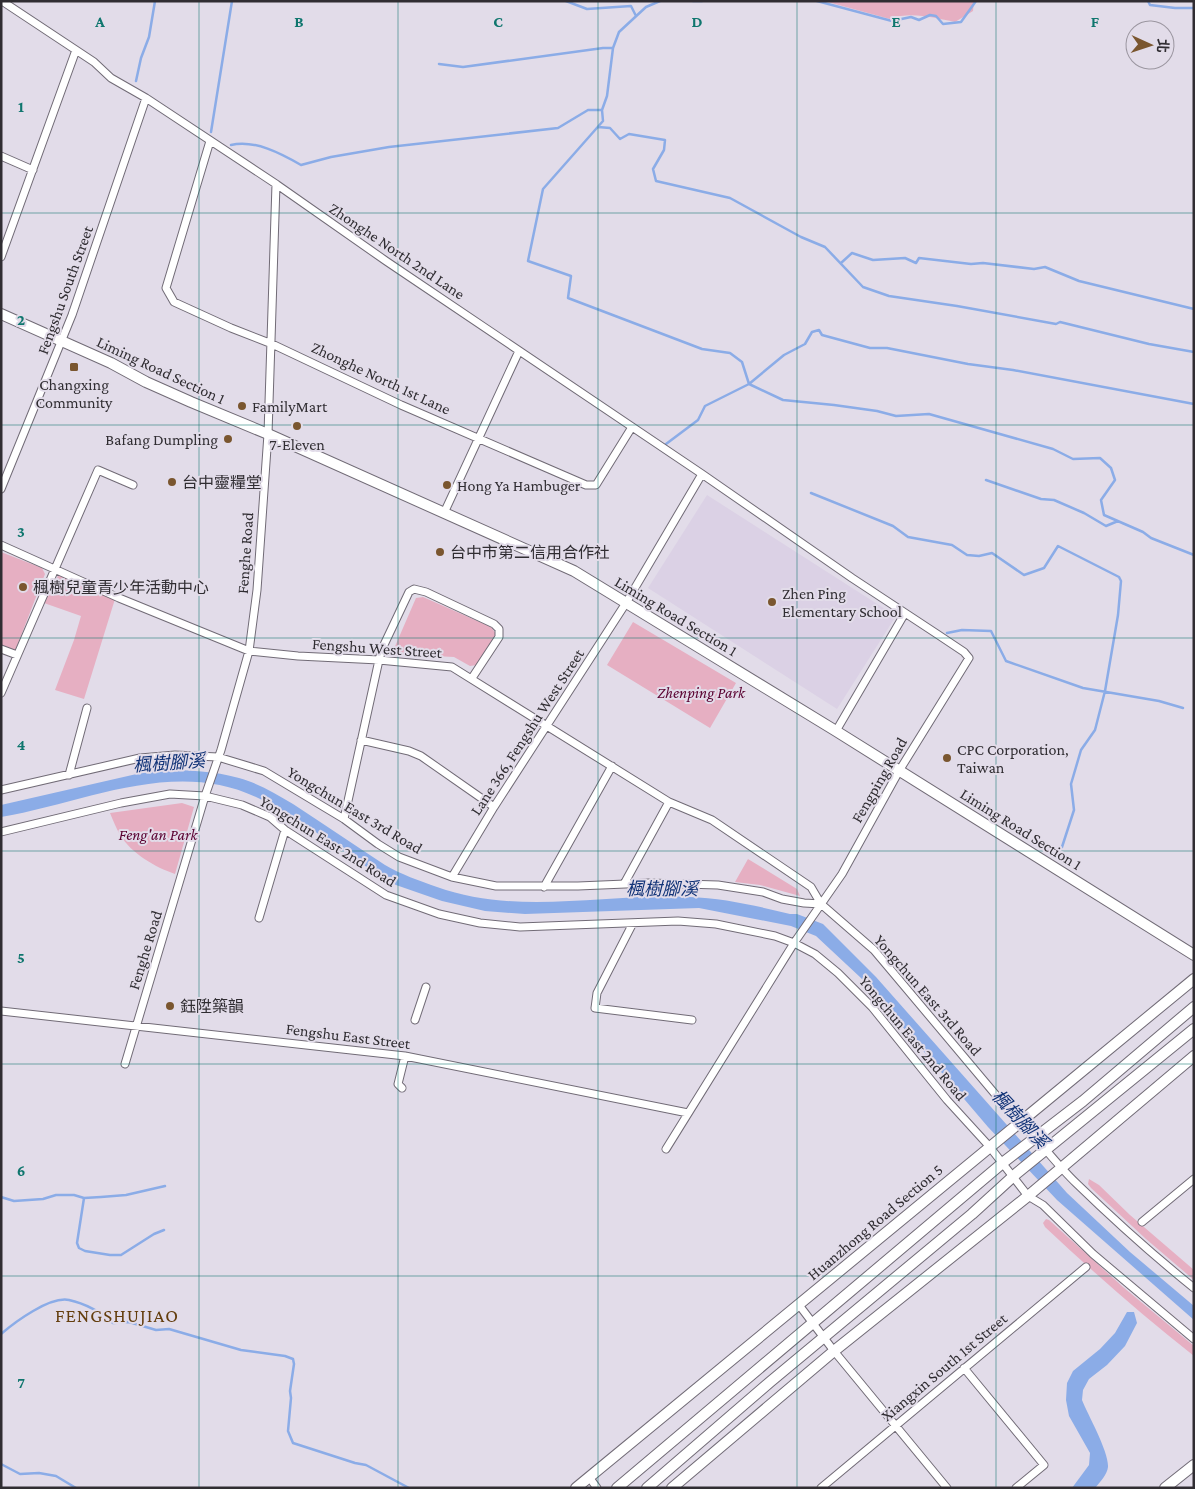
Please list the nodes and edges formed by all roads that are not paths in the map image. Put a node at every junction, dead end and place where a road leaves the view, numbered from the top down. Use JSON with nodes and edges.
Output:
{"nodes":[{"id":1,"x":5,"y":3,"type":"edge"},
{"id":2,"x":76,"y":50,"type":"junction"},
{"id":3,"x":146,"y":98,"type":"junction"},
{"id":4,"x":210,"y":141,"type":"junction"},
{"id":5,"x":1,"y":156,"type":"edge"},
{"id":6,"x":33,"y":170,"type":"junction"},
{"id":7,"x":276,"y":184,"type":"junction"},
{"id":8,"x":1,"y":257,"type":"edge"},
{"id":9,"x":1,"y":314,"type":"edge"},
{"id":10,"x":62,"y":342,"type":"junction"},
{"id":11,"x":272,"y":344,"type":"junction"},
{"id":12,"x":519,"y":351,"type":"junction"},
{"id":13,"x":632,"y":427,"type":"junction"},
{"id":14,"x":268,"y":434,"type":"junction"},
{"id":15,"x":478,"y":437,"type":"junction"},
{"id":16,"x":702,"y":474,"type":"junction"},
{"id":17,"x":133,"y":485,"type":"dead end"},
{"id":18,"x":1,"y":489,"type":"edge"},
{"id":19,"x":444,"y":513,"type":"junction"},
{"id":20,"x":1,"y":545,"type":"edge"},
{"id":21,"x":55,"y":569,"type":"junction"},
{"id":22,"x":626,"y":603,"type":"junction"},
{"id":23,"x":905,"y":613,"type":"junction"},
{"id":24,"x":1,"y":648,"type":"edge"},
{"id":25,"x":249,"y":651,"type":"junction"},
{"id":26,"x":17,"y":655,"type":"junction"},
{"id":27,"x":379,"y":660,"type":"junction"},
{"id":28,"x":967,"y":664,"type":"joint"},
{"id":29,"x":472,"y":678,"type":"junction"},
{"id":30,"x":1,"y":693,"type":"edge"},
{"id":31,"x":88,"y":708,"type":"dead end"},
{"id":32,"x":546,"y":726,"type":"junction"},
{"id":33,"x":836,"y":731,"type":"junction"},
{"id":34,"x":361,"y":740,"type":"junction"},
{"id":35,"x":218,"y":757,"type":"junction"},
{"id":36,"x":612,"y":766,"type":"junction"},
{"id":37,"x":899,"y":770,"type":"junction"},
{"id":38,"x":69,"y":775,"type":"junction"},
{"id":39,"x":1,"y":790,"type":"edge"},
{"id":40,"x":205,"y":796,"type":"junction"},
{"id":41,"x":669,"y":802,"type":"junction"},
{"id":42,"x":494,"y":807,"type":"junction"},
{"id":43,"x":344,"y":819,"type":"junction"},
{"id":44,"x":285,"y":830,"type":"junction"},
{"id":45,"x":1,"y":832,"type":"edge"},
{"id":46,"x":452,"y":877,"type":"junction"},
{"id":47,"x":624,"y":884,"type":"junction"},
{"id":48,"x":544,"y":887,"type":"junction"},
{"id":49,"x":819,"y":907,"type":"junction"},
{"id":50,"x":259,"y":918,"type":"dead end"},
{"id":51,"x":633,"y":923,"type":"junction"},
{"id":52,"x":794,"y":943,"type":"junction"},
{"id":53,"x":1194,"y":955,"type":"edge"},
{"id":54,"x":1194,"y":979,"type":"edge"},
{"id":55,"x":426,"y":987,"type":"dead end"},
{"id":56,"x":1194,"y":1007,"type":"edge"},
{"id":57,"x":1,"y":1011,"type":"edge"},
{"id":58,"x":415,"y":1020,"type":"dead end"},
{"id":59,"x":692,"y":1020,"type":"dead end"},
{"id":60,"x":136,"y":1026,"type":"junction"},
{"id":61,"x":1194,"y":1029,"type":"edge"},
{"id":62,"x":406,"y":1056,"type":"junction"},
{"id":63,"x":1194,"y":1056,"type":"edge"},
{"id":64,"x":125,"y":1064,"type":"dead end"},
{"id":65,"x":402,"y":1088,"type":"dead end"},
{"id":66,"x":688,"y":1113,"type":"junction"},
{"id":67,"x":1020,"y":1122,"type":"junction"},
{"id":68,"x":1034,"y":1139,"type":"junction"},
{"id":69,"x":991,"y":1145,"type":"junction"},
{"id":70,"x":666,"y":1149,"type":"dead end"},
{"id":71,"x":1045,"y":1151,"type":"junction"},
{"id":72,"x":1004,"y":1162,"type":"junction"},
{"id":73,"x":1061,"y":1168,"type":"junction"},
{"id":74,"x":1015,"y":1175,"type":"junction"},
{"id":75,"x":1194,"y":1179,"type":"edge"},
{"id":76,"x":1030,"y":1195,"type":"junction"},
{"id":77,"x":1142,"y":1222,"type":"dead end"},
{"id":78,"x":1086,"y":1267,"type":"dead end"},
{"id":79,"x":1194,"y":1288,"type":"edge"},
{"id":80,"x":798,"y":1305,"type":"junction"},
{"id":81,"x":811,"y":1323,"type":"junction"},
{"id":82,"x":823,"y":1338,"type":"junction"},
{"id":83,"x":1194,"y":1339,"type":"edge"},
{"id":84,"x":834,"y":1351,"type":"junction"},
{"id":85,"x":964,"y":1368,"type":"junction"},
{"id":86,"x":895,"y":1426,"type":"junction"},
{"id":87,"x":1194,"y":1465,"type":"edge"},
{"id":88,"x":589,"y":1477,"type":"junction"},
{"id":89,"x":576,"y":1488,"type":"edge"},
{"id":90,"x":597,"y":1488,"type":"edge"},
{"id":91,"x":618,"y":1488,"type":"edge"},
{"id":92,"x":646,"y":1488,"type":"edge"},
{"id":93,"x":672,"y":1488,"type":"edge"},
{"id":94,"x":821,"y":1488,"type":"edge"},
{"id":95,"x":946,"y":1488,"type":"edge"},
{"id":96,"x":1016,"y":1488,"type":"edge"},
{"id":97,"x":1165,"y":1488,"type":"edge"}],
"edges":[{"from":1,"to":2,"type":"street","name":"Zhonghe North 2nd Lane"},
{"from":2,"to":3,"type":"street","name":"Zhonghe North 2nd Lane"},
{"from":2,"to":6,"type":"street"},
{"from":3,"to":4,"type":"street","name":"Zhonghe North 2nd Lane"},
{"from":3,"to":10,"type":"street","name":"Fengshu South Street"},
{"from":4,"to":7,"type":"street","name":"Zhonghe North 2nd Lane"},
{"from":4,"to":11,"type":"street","name":"Zhonghe North 1st Lane"},
{"from":5,"to":6,"type":"street"},
{"from":6,"to":8,"type":"street"},
{"from":7,"to":11,"type":"street","name":"Fenghe Road"},
{"from":7,"to":12,"type":"street","name":"Zhonghe North 2nd Lane"},
{"from":9,"to":10,"type":"street","name":"Liming Road Section 1"},
{"from":10,"to":14,"type":"street","name":"Liming Road Section 1"},
{"from":10,"to":18,"type":"street","name":"Fengshu South Street"},
{"from":11,"to":14,"type":"street","name":"Fenghe Road"},
{"from":11,"to":15,"type":"street","name":"Zhonghe North 1st Lane"},
{"from":12,"to":13,"type":"street","name":"Zhonghe North 2nd Lane"},
{"from":12,"to":15,"type":"street"},
{"from":13,"to":15,"type":"street","name":"Zhonghe North 1st Lane"},
{"from":13,"to":16,"type":"street","name":"Zhonghe North 2nd Lane"},
{"from":14,"to":19,"type":"street","name":"Liming Road Section 1"},
{"from":14,"to":25,"type":"street","name":"Fenghe Road"},
{"from":15,"to":19,"type":"street"},
{"from":16,"to":22,"type":"street","name":"Lane 366, Fengshu West Street"},
{"from":16,"to":23,"type":"street","name":"Zhonghe North 2nd Lane"},
{"from":17,"to":21,"type":"street"},
{"from":19,"to":22,"type":"street","name":"Liming Road Section 1"},
{"from":20,"to":21,"type":"street","name":"Fengshu West Street"},
{"from":21,"to":25,"type":"street","name":"Fengshu West Street"},
{"from":21,"to":26,"type":"street"},
{"from":22,"to":32,"type":"street","name":"Lane 366, Fengshu West Street"},
{"from":22,"to":33,"type":"street","name":"Liming Road Section 1"},
{"from":23,"to":28,"type":"street","name":"Zhonghe North 2nd Lane"},
{"from":23,"to":33,"type":"street"},
{"from":24,"to":26,"type":"street"},
{"from":25,"to":27,"type":"street","name":"Fengshu West Street"},
{"from":25,"to":35,"type":"street","name":"Fenghe Road"},
{"from":26,"to":30,"type":"street"},
{"from":27,"to":29,"type":"street","name":"Fengshu West Street"},
{"from":27,"to":29,"type":"street"},
{"from":27,"to":34,"type":"street"},
{"from":28,"to":37,"type":"street","name":"Fengping Road"},
{"from":29,"to":32,"type":"street","name":"Fengshu West Street"},
{"from":31,"to":38,"type":"street"},
{"from":32,"to":36,"type":"street","name":"Fengshu West Street"},
{"from":32,"to":42,"type":"street","name":"Lane 366, Fengshu West Street"},
{"from":33,"to":37,"type":"street","name":"Liming Road Section 1"},
{"from":34,"to":42,"type":"street"},
{"from":34,"to":43,"type":"street"},
{"from":35,"to":38,"type":"street","name":"Yongchun East 3rd Road"},
{"from":35,"to":40,"type":"street","name":"Fenghe Road"},
{"from":35,"to":43,"type":"street","name":"Yongchun East 3rd Road"},
{"from":36,"to":41,"type":"street","name":"Fengshu West Street"},
{"from":36,"to":48,"type":"street"},
{"from":37,"to":49,"type":"street","name":"Fengping Road"},
{"from":37,"to":53,"type":"street","name":"Liming Road Section 1"},
{"from":38,"to":39,"type":"street","name":"Yongchun East 3rd Road"},
{"from":40,"to":44,"type":"street","name":"Yongchun East 2nd Road"},
{"from":40,"to":45,"type":"street","name":"Yongchun East 2nd Road"},
{"from":40,"to":60,"type":"street","name":"Fenghe Road"},
{"from":41,"to":47,"type":"street"},
{"from":41,"to":49,"type":"street","name":"Fengshu West Street"},
{"from":42,"to":46,"type":"street","name":"Lane 366, Fengshu West Street"},
{"from":43,"to":46,"type":"street","name":"Yongchun East 3rd Road"},
{"from":44,"to":50,"type":"street"},
{"from":44,"to":51,"type":"street","name":"Yongchun East 2nd Road"},
{"from":46,"to":48,"type":"street","name":"Yongchun East 3rd Road"},
{"from":47,"to":48,"type":"street","name":"Yongchun East 3rd Road"},
{"from":47,"to":49,"type":"street","name":"Yongchun East 3rd Road"},
{"from":49,"to":52,"type":"street","name":"Fengping Road"},
{"from":49,"to":67,"type":"street","name":"Yongchun East 3rd Road"},
{"from":51,"to":52,"type":"street","name":"Yongchun East 2nd Road"},
{"from":51,"to":59,"type":"street"},
{"from":52,"to":66,"type":"street"},
{"from":52,"to":69,"type":"street","name":"Yongchun East 2nd Road"},
{"from":54,"to":67,"type":"street","name":"Huanzhong Road Section 5"},
{"from":55,"to":58,"type":"street"},
{"from":56,"to":68,"type":"street"},
{"from":57,"to":60,"type":"street","name":"Fengshu East Street"},
{"from":60,"to":62,"type":"street","name":"Fengshu East Street"},
{"from":60,"to":64,"type":"street","name":"Fenghe Road"},
{"from":61,"to":71,"type":"street"},
{"from":62,"to":65,"type":"street"},
{"from":62,"to":66,"type":"street","name":"Fengshu East Street"},
{"from":63,"to":73,"type":"street"},
{"from":66,"to":70,"type":"street"},
{"from":67,"to":68,"type":"street","name":"Yongchun East 3rd Road"},
{"from":67,"to":69,"type":"street","name":"Huanzhong Road Section 5"},
{"from":68,"to":71,"type":"street","name":"Yongchun East 3rd Road"},
{"from":68,"to":72,"type":"street"},
{"from":69,"to":72,"type":"street","name":"Yongchun East 2nd Road"},
{"from":69,"to":80,"type":"street","name":"Huanzhong Road Section 5"},
{"from":71,"to":73,"type":"street","name":"Yongchun East 3rd Road"},
{"from":71,"to":74,"type":"street"},
{"from":72,"to":74,"type":"street","name":"Yongchun East 2nd Road"},
{"from":72,"to":81,"type":"street"},
{"from":73,"to":76,"type":"street"},
{"from":73,"to":79,"type":"street","name":"Yongchun East 3rd Road"},
{"from":74,"to":76,"type":"street","name":"Yongchun East 2nd Road"},
{"from":74,"to":82,"type":"street"},
{"from":75,"to":77,"type":"street"},
{"from":76,"to":83,"type":"street","name":"Yongchun East 2nd Road"},
{"from":76,"to":84,"type":"street"},
{"from":78,"to":85,"type":"street","name":"Xiangxin South 1st Street"},
{"from":80,"to":81,"type":"street"},
{"from":80,"to":88,"type":"street","name":"Huanzhong Road Section 5"},
{"from":81,"to":82,"type":"street"},
{"from":81,"to":91,"type":"street"},
{"from":82,"to":84,"type":"street"},
{"from":82,"to":92,"type":"street"},
{"from":84,"to":86,"type":"street"},
{"from":84,"to":93,"type":"street"},
{"from":85,"to":86,"type":"street","name":"Xiangxin South 1st Street"},
{"from":85,"to":96,"type":"street"},
{"from":86,"to":94,"type":"street","name":"Xiangxin South 1st Street"},
{"from":86,"to":95,"type":"street"},
{"from":87,"to":97,"type":"street"},
{"from":88,"to":89,"type":"street","name":"Huanzhong Road Section 5"},
{"from":88,"to":90,"type":"street"}]}
